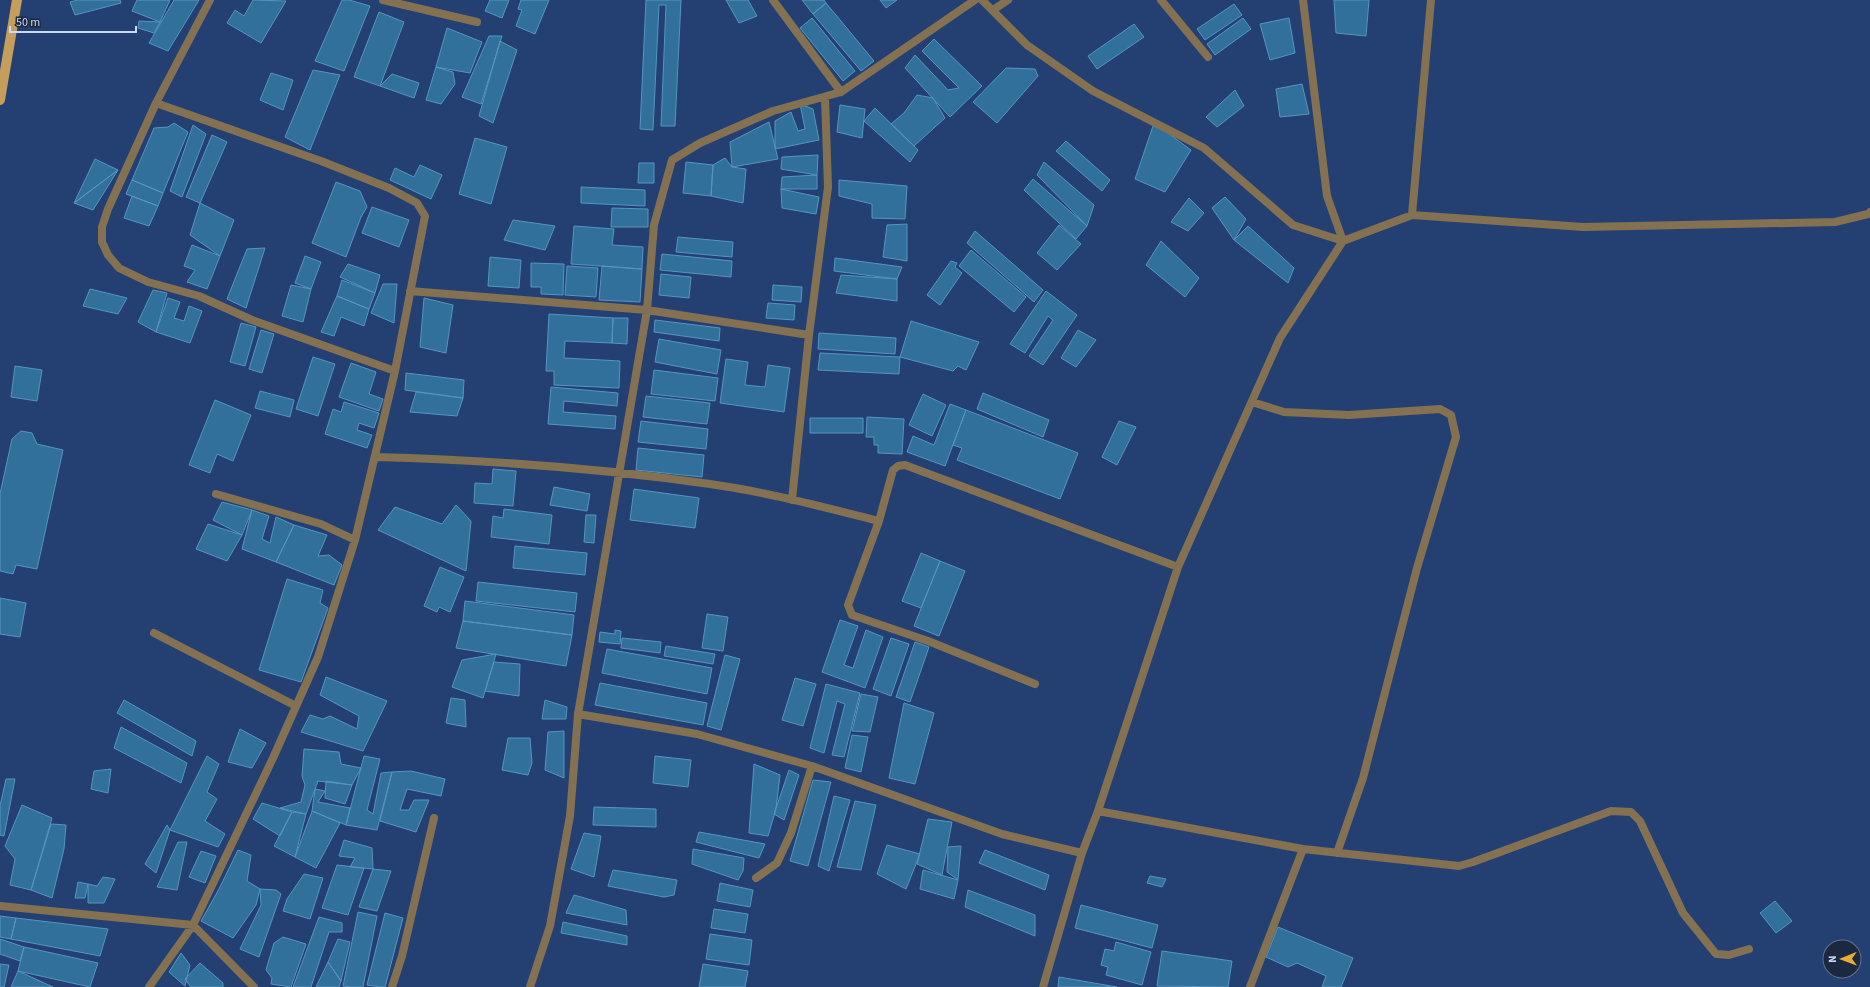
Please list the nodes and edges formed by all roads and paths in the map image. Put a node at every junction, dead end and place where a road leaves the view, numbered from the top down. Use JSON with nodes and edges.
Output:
{"nodes":[{"id":1,"x":18,"y":0,"type":"edge"},
{"id":2,"x":210,"y":0,"type":"edge"},
{"id":3,"x":383,"y":0,"type":"edge"},
{"id":4,"x":773,"y":0,"type":"edge"},
{"id":5,"x":975,"y":0,"type":"edge"},
{"id":6,"x":982,"y":0,"type":"edge"},
{"id":7,"x":1008,"y":0,"type":"edge"},
{"id":8,"x":1162,"y":0,"type":"edge"},
{"id":9,"x":1303,"y":0,"type":"edge"},
{"id":10,"x":1431,"y":0,"type":"edge"},
{"id":11,"x":993,"y":10,"type":"junction"},
{"id":12,"x":477,"y":22,"type":"dead end"},
{"id":13,"x":1208,"y":57,"type":"dead end"},
{"id":14,"x":841,"y":92,"type":"junction"},
{"id":15,"x":825,"y":97,"type":"junction"},
{"id":16,"x":0,"y":100,"type":"edge"},
{"id":17,"x":156,"y":103,"type":"junction"},
{"id":18,"x":1870,"y":212,"type":"edge"},
{"id":19,"x":1412,"y":215,"type":"junction"},
{"id":20,"x":1343,"y":241,"type":"junction"},
{"id":21,"x":410,"y":291,"type":"junction"},
{"id":22,"x":647,"y":310,"type":"junction"},
{"id":23,"x":809,"y":335,"type":"junction"},
{"id":24,"x":395,"y":371,"type":"junction"},
{"id":25,"x":1252,"y":402,"type":"junction"},
{"id":26,"x":375,"y":458,"type":"junction"},
{"id":27,"x":620,"y":474,"type":"junction"},
{"id":28,"x":216,"y":494,"type":"dead end"},
{"id":29,"x":792,"y":500,"type":"junction"},
{"id":30,"x":879,"y":520,"type":"junction"},
{"id":31,"x":355,"y":540,"type":"junction"},
{"id":32,"x":1178,"y":567,"type":"junction"},
{"id":33,"x":154,"y":633,"type":"dead end"},
{"id":34,"x":1035,"y":684,"type":"dead end"},
{"id":35,"x":296,"y":706,"type":"junction"},
{"id":36,"x":578,"y":714,"type":"junction"},
{"id":37,"x":812,"y":766,"type":"junction"},
{"id":38,"x":1098,"y":811,"type":"junction"},
{"id":39,"x":434,"y":818,"type":"dead end"},
{"id":40,"x":1303,"y":849,"type":"junction"},
{"id":41,"x":1082,"y":853,"type":"junction"},
{"id":42,"x":1337,"y":853,"type":"junction"},
{"id":43,"x":756,"y":878,"type":"dead end"},
{"id":44,"x":0,"y":906,"type":"edge"},
{"id":45,"x":192,"y":925,"type":"junction"},
{"id":46,"x":1749,"y":949,"type":"dead end"},
{"id":47,"x":148,"y":987,"type":"edge"},
{"id":48,"x":254,"y":987,"type":"edge"},
{"id":49,"x":392,"y":987,"type":"edge"},
{"id":50,"x":530,"y":987,"type":"edge"},
{"id":51,"x":1043,"y":987,"type":"edge"},
{"id":52,"x":1250,"y":987,"type":"edge"}],
"edges":[{"from":1,"to":16,"type":"main road"},
{"from":2,"to":17,"type":"street"},
{"from":3,"to":12,"type":"street"},
{"from":4,"to":14,"type":"street"},
{"from":5,"to":14,"type":"street"},
{"from":6,"to":11,"type":"street"},
{"from":7,"to":11,"type":"street"},
{"from":8,"to":13,"type":"street"},
{"from":9,"to":20,"type":"street"},
{"from":10,"to":19,"type":"street"},
{"from":11,"to":20,"type":"street"},
{"from":14,"to":15,"type":"street"},
{"from":15,"to":22,"type":"street"},
{"from":15,"to":23,"type":"street"},
{"from":17,"to":21,"type":"street"},
{"from":17,"to":24,"type":"street"},
{"from":18,"to":19,"type":"street"},
{"from":19,"to":20,"type":"street"},
{"from":20,"to":25,"type":"street"},
{"from":21,"to":22,"type":"street"},
{"from":21,"to":24,"type":"street"},
{"from":22,"to":23,"type":"street"},
{"from":22,"to":27,"type":"street"},
{"from":23,"to":29,"type":"street"},
{"from":24,"to":26,"type":"street"},
{"from":25,"to":32,"type":"street"},
{"from":25,"to":42,"type":"street"},
{"from":26,"to":27,"type":"street"},
{"from":26,"to":31,"type":"street"},
{"from":27,"to":29,"type":"street"},
{"from":27,"to":36,"type":"street"},
{"from":28,"to":31,"type":"street"},
{"from":29,"to":30,"type":"street"},
{"from":30,"to":32,"type":"street"},
{"from":30,"to":34,"type":"street"},
{"from":31,"to":35,"type":"street"},
{"from":32,"to":38,"type":"street"},
{"from":33,"to":35,"type":"street"},
{"from":35,"to":45,"type":"street"},
{"from":36,"to":37,"type":"street"},
{"from":36,"to":50,"type":"street"},
{"from":37,"to":41,"type":"street"},
{"from":37,"to":43,"type":"street"},
{"from":38,"to":40,"type":"street"},
{"from":38,"to":41,"type":"street"},
{"from":39,"to":49,"type":"street"},
{"from":40,"to":42,"type":"street"},
{"from":40,"to":52,"type":"street"},
{"from":41,"to":51,"type":"street"},
{"from":42,"to":46,"type":"street"},
{"from":44,"to":45,"type":"street"},
{"from":45,"to":47,"type":"street"},
{"from":45,"to":48,"type":"street"}]}
